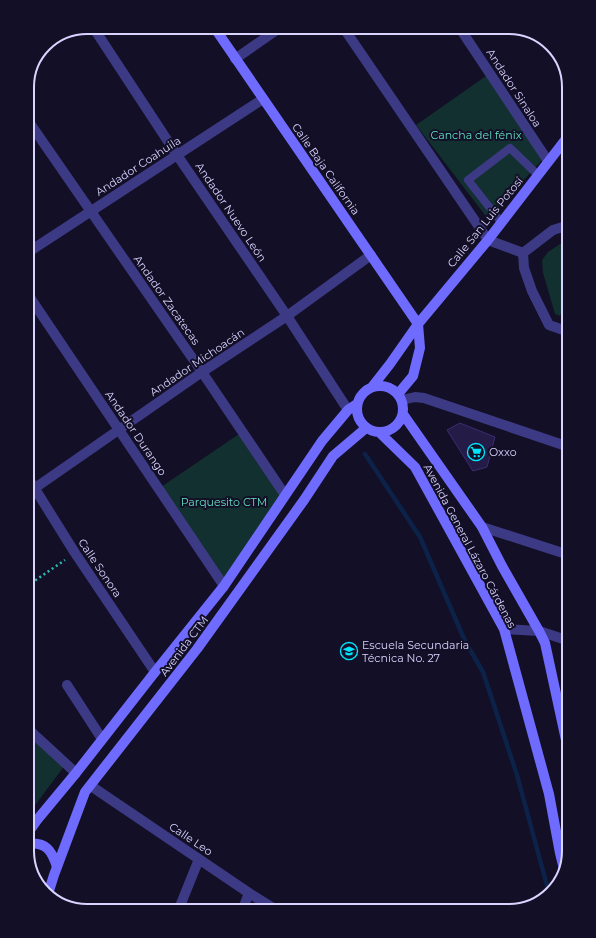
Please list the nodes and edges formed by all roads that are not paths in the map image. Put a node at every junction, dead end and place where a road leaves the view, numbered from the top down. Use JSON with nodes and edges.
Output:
{"nodes":[{"id":1,"x":98,"y":34,"type":"edge"},
{"id":2,"x":219,"y":34,"type":"edge"},
{"id":3,"x":271,"y":34,"type":"edge"},
{"id":4,"x":348,"y":34,"type":"edge"},
{"id":5,"x":464,"y":34,"type":"edge"},
{"id":6,"x":235,"y":59,"type":"junction"},
{"id":7,"x":263,"y":99,"type":"junction"},
{"id":8,"x":34,"y":129,"type":"edge"},
{"id":9,"x":562,"y":144,"type":"edge"},
{"id":10,"x":177,"y":155,"type":"junction"},
{"id":11,"x":548,"y":161,"type":"junction"},
{"id":12,"x":538,"y":175,"type":"junction"},
{"id":13,"x":90,"y":211,"type":"junction"},
{"id":14,"x":502,"y":222,"type":"junction"},
{"id":15,"x":562,"y":227,"type":"edge"},
{"id":16,"x":488,"y":240,"type":"junction"},
{"id":17,"x":34,"y":248,"type":"edge"},
{"id":18,"x":523,"y":253,"type":"junction"},
{"id":19,"x":371,"y":255,"type":"junction"},
{"id":20,"x":34,"y":303,"type":"edge"},
{"id":21,"x":287,"y":316,"type":"junction"},
{"id":22,"x":418,"y":324,"type":"junction"},
{"id":23,"x":562,"y":330,"type":"edge"},
{"id":24,"x":202,"y":372,"type":"junction"},
{"id":25,"x":372,"y":387,"type":"junction"},
{"id":26,"x":400,"y":397,"type":"junction"},
{"id":27,"x":357,"y":404,"type":"junction"},
{"id":28,"x":348,"y":410,"type":"junction"},
{"id":29,"x":403,"y":414,"type":"junction"},
{"id":30,"x":366,"y":428,"type":"junction"},
{"id":31,"x":119,"y":430,"type":"junction"},
{"id":32,"x":380,"y":433,"type":"junction"},
{"id":33,"x":562,"y":445,"type":"edge"},
{"id":34,"x":35,"y":488,"type":"joint"},
{"id":35,"x":285,"y":496,"type":"junction"},
{"id":36,"x":482,"y":527,"type":"junction"},
{"id":37,"x":562,"y":553,"type":"edge"},
{"id":38,"x":224,"y":586,"type":"junction"},
{"id":39,"x":504,"y":629,"type":"junction"},
{"id":40,"x":539,"y":631,"type":"junction"},
{"id":41,"x":562,"y":639,"type":"edge"},
{"id":42,"x":155,"y":672,"type":"junction"},
{"id":43,"x":67,"y":685,"type":"dead end"},
{"id":44,"x":562,"y":715,"type":"edge"},
{"id":45,"x":34,"y":734,"type":"edge"},
{"id":46,"x":102,"y":739,"type":"junction"},
{"id":47,"x":76,"y":773,"type":"junction"},
{"id":48,"x":90,"y":786,"type":"junction"},
{"id":49,"x":34,"y":824,"type":"edge"},
{"id":50,"x":34,"y":843,"type":"edge"},
{"id":51,"x":562,"y":845,"type":"edge"},
{"id":52,"x":199,"y":859,"type":"junction"},
{"id":53,"x":57,"y":867,"type":"junction"},
{"id":54,"x":52,"y":882,"type":"junction"},
{"id":55,"x":46,"y":885,"type":"edge"},
{"id":56,"x":50,"y":889,"type":"edge"},
{"id":57,"x":249,"y":893,"type":"junction"},
{"id":58,"x":181,"y":904,"type":"edge"},
{"id":59,"x":245,"y":904,"type":"edge"},
{"id":60,"x":267,"y":904,"type":"edge"}],
"edges":[{"from":1,"to":10,"type":"street","name":"Andador Nuevo León"},
{"from":2,"to":6,"type":"main road","name":"Calle Baja California"},
{"from":3,"to":6,"type":"street"},
{"from":4,"to":16,"type":"street"},
{"from":5,"to":11,"type":"street","name":"Andador Sinaloa"},
{"from":6,"to":7,"type":"main road","name":"Calle Baja California"},
{"from":7,"to":10,"type":"street","name":"Andador Coahuila"},
{"from":7,"to":19,"type":"main road","name":"Calle Baja California"},
{"from":8,"to":13,"type":"street","name":"Andador Zacatecas"},
{"from":9,"to":11,"type":"main road","name":"Calle San Luis Potosí"},
{"from":10,"to":13,"type":"street","name":"Andador Coahuila"},
{"from":10,"to":21,"type":"street","name":"Andador Nuevo León"},
{"from":11,"to":12,"type":"main road","name":"Calle San Luis Potosí"},
{"from":12,"to":14,"type":"main road","name":"Calle San Luis Potosí"},
{"from":12,"to":14,"type":"lane"},
{"from":13,"to":17,"type":"street","name":"Andador Coahuila"},
{"from":13,"to":24,"type":"street","name":"Andador Zacatecas"},
{"from":14,"to":16,"type":"main road","name":"Calle San Luis Potosí"},
{"from":15,"to":18,"type":"street"},
{"from":16,"to":18,"type":"street"},
{"from":16,"to":22,"type":"main road","name":"Calle San Luis Potosí"},
{"from":18,"to":23,"type":"street"},
{"from":19,"to":21,"type":"street","name":"Andador Michoacán"},
{"from":19,"to":22,"type":"main road","name":"Calle Baja California"},
{"from":20,"to":31,"type":"street","name":"Andador Durango"},
{"from":21,"to":24,"type":"street","name":"Andador Michoacán"},
{"from":21,"to":28,"type":"street","name":"Andador Nuevo León"},
{"from":22,"to":25,"type":"main road","name":"Calle San Luis Potosí"},
{"from":22,"to":26,"type":"main road"},
{"from":24,"to":31,"type":"street","name":"Andador Michoacán"},
{"from":24,"to":35,"type":"street","name":"Andador Zacatecas"},
{"from":25,"to":26,"type":"main road"},
{"from":25,"to":27,"type":"main road"},
{"from":26,"to":29,"type":"main road"},
{"from":26,"to":33,"type":"street"},
{"from":27,"to":28,"type":"main road","name":"Avenida CTM"},
{"from":27,"to":30,"type":"main road"},
{"from":28,"to":35,"type":"main road","name":"Avenida CTM"},
{"from":29,"to":32,"type":"main road"},
{"from":29,"to":36,"type":"main road","name":"Avenida General Lázaro Cárdenas"},
{"from":30,"to":32,"type":"main road"},
{"from":30,"to":48,"type":"main road","name":"Avenida CTM"},
{"from":31,"to":34,"type":"street","name":"Andador Michoacán"},
{"from":31,"to":38,"type":"street","name":"Andador Durango"},
{"from":32,"to":39,"type":"main road","name":"Avenida General Lázaro Cárdenas"},
{"from":34,"to":42,"type":"street","name":"Calle Sonora"},
{"from":35,"to":38,"type":"main road","name":"Avenida CTM"},
{"from":36,"to":37,"type":"street"},
{"from":36,"to":40,"type":"main road","name":"Avenida General Lázaro Cárdenas"},
{"from":38,"to":42,"type":"main road","name":"Avenida CTM"},
{"from":39,"to":40,"type":"street"},
{"from":39,"to":51,"type":"main road","name":"Avenida General Lázaro Cárdenas"},
{"from":40,"to":41,"type":"street"},
{"from":40,"to":44,"type":"main road","name":"Avenida General Lázaro Cárdenas"},
{"from":42,"to":46,"type":"main road","name":"Avenida CTM"},
{"from":43,"to":46,"type":"street"},
{"from":45,"to":47,"type":"street"},
{"from":46,"to":47,"type":"main road","name":"Avenida CTM"},
{"from":47,"to":49,"type":"main road","name":"Avenida CTM"},
{"from":48,"to":52,"type":"street","name":"Calle Leo"},
{"from":48,"to":53,"type":"main road","name":"Avenida CTM"},
{"from":50,"to":53,"type":"main road"},
{"from":52,"to":57,"type":"street","name":"Calle Leo"},
{"from":52,"to":58,"type":"street"},
{"from":53,"to":54,"type":"main road","name":"Avenida CTM"},
{"from":54,"to":55,"type":"main road"},
{"from":54,"to":56,"type":"main road","name":"Avenida CTM"},
{"from":57,"to":59,"type":"street"},
{"from":57,"to":60,"type":"street","name":"Calle Leo"}]}
